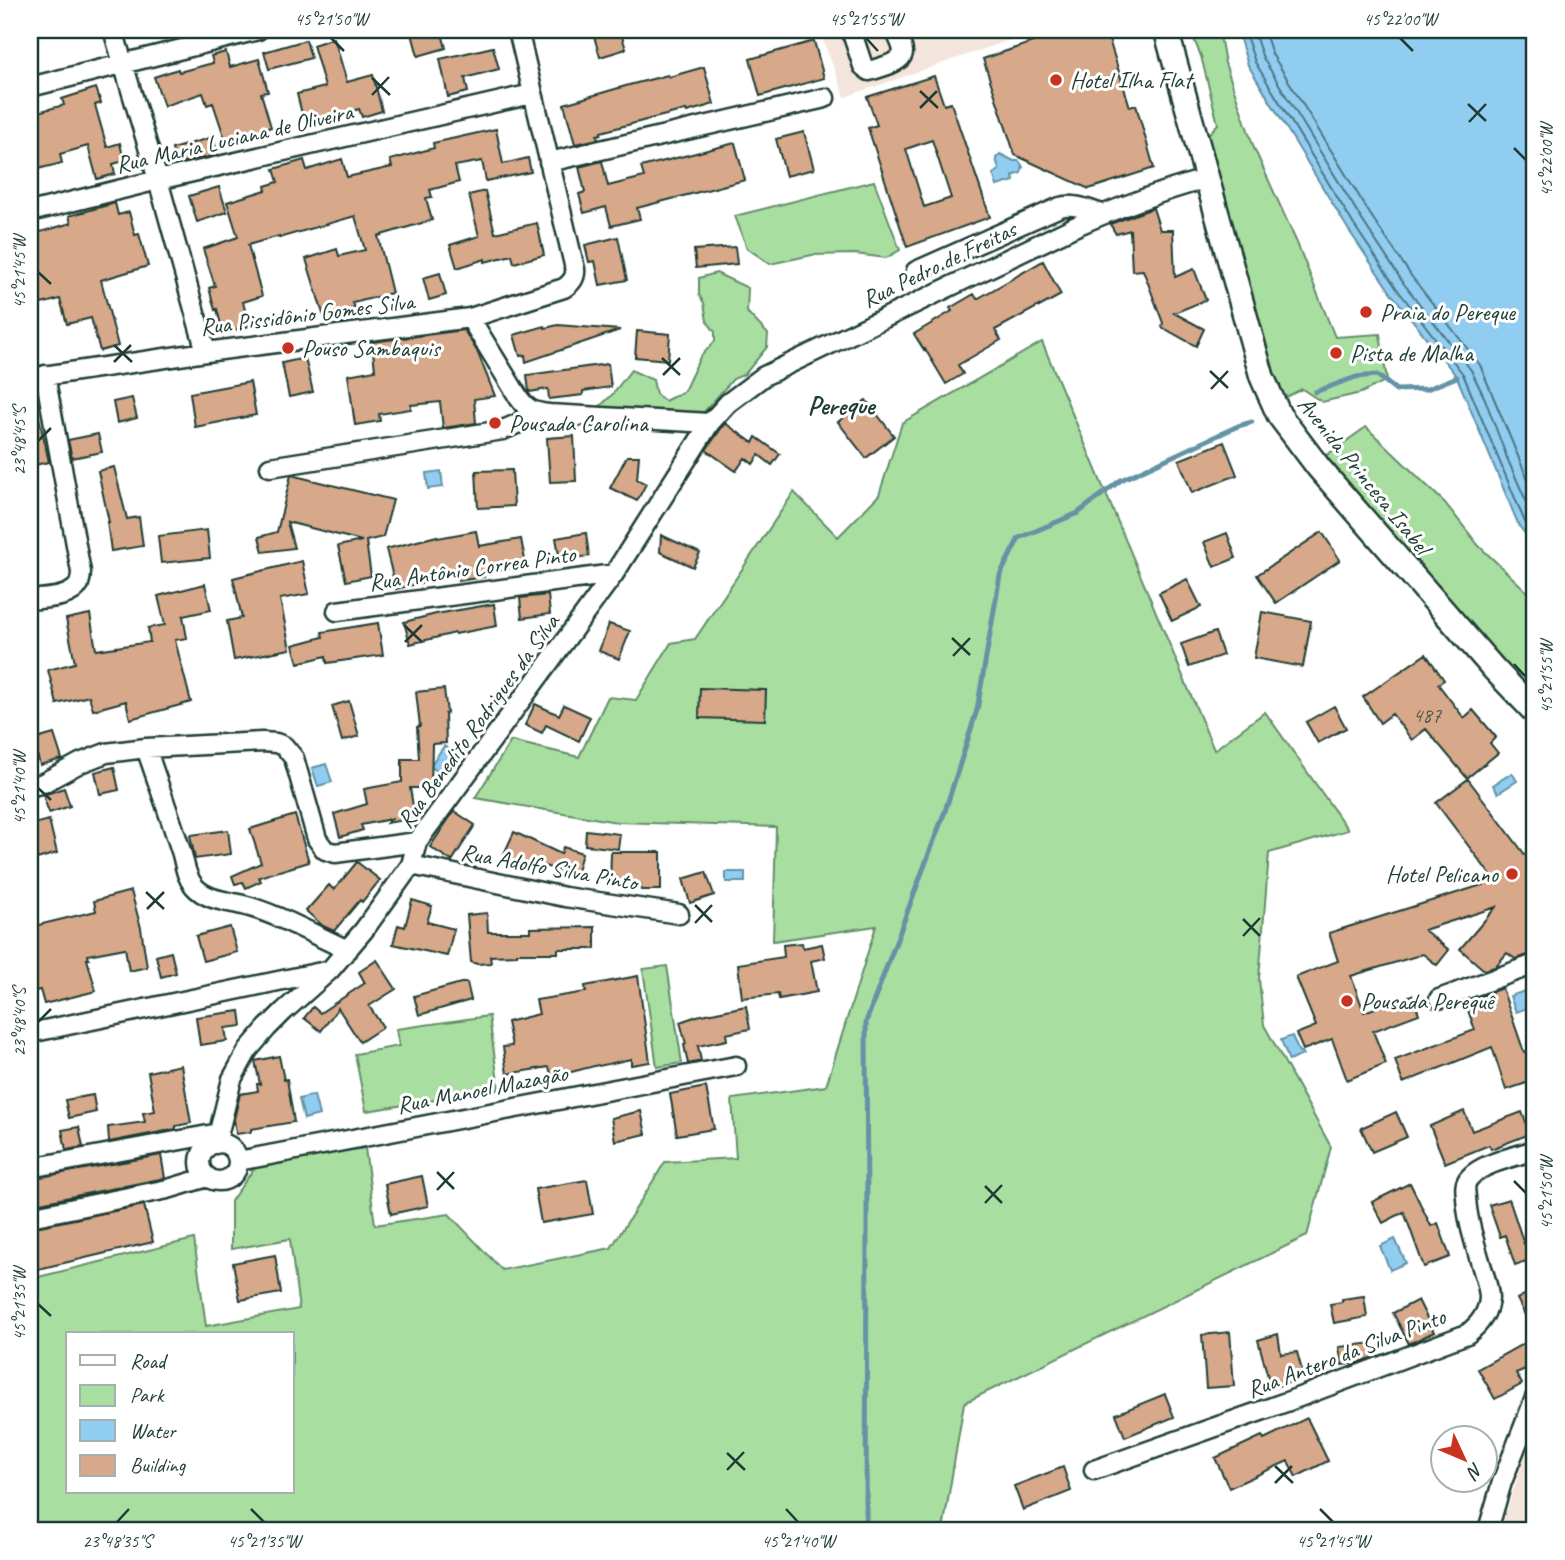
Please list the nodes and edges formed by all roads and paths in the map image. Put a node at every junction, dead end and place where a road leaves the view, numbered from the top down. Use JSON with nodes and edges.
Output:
{"nodes":[{"id":1,"x":113,"y":30,"type":"edge"},
{"id":2,"x":258,"y":30,"type":"edge"},
{"id":3,"x":518,"y":30,"type":"edge"},
{"id":4,"x":851,"y":30,"type":"edge"},
{"id":5,"x":895,"y":30,"type":"edge"},
{"id":6,"x":1166,"y":30,"type":"edge"},
{"id":7,"x":122,"y":64,"type":"junction"},
{"id":8,"x":30,"y":87,"type":"edge"},
{"id":9,"x":532,"y":94,"type":"junction"},
{"id":10,"x":825,"y":98,"type":"dead end"},
{"id":11,"x":549,"y":162,"type":"junction"},
{"id":12,"x":1206,"y":179,"type":"junction"},
{"id":13,"x":158,"y":180,"type":"junction"},
{"id":14,"x":30,"y":212,"type":"edge"},
{"id":15,"x":1102,"y":214,"type":"junction"},
{"id":16,"x":916,"y":271,"type":"dead end"},
{"id":17,"x":470,"y":318,"type":"junction"},
{"id":18,"x":206,"y":352,"type":"junction"},
{"id":19,"x":38,"y":377,"type":"edge"},
{"id":20,"x":532,"y":411,"type":"junction"},
{"id":21,"x":710,"y":423,"type":"junction"},
{"id":22,"x":270,"y":467,"type":"dead end"},
{"id":23,"x":614,"y":574,"type":"junction"},
{"id":24,"x":30,"y":600,"type":"edge"},
{"id":25,"x":337,"y":611,"type":"dead end"},
{"id":26,"x":1535,"y":712,"type":"edge"},
{"id":27,"x":146,"y":748,"type":"junction"},
{"id":28,"x":30,"y":787,"type":"edge"},
{"id":29,"x":417,"y":842,"type":"junction"},
{"id":30,"x":411,"y":865,"type":"junction"},
{"id":31,"x":679,"y":914,"type":"dead end"},
{"id":32,"x":348,"y":950,"type":"junction"},
{"id":33,"x":1535,"y":964,"type":"edge"},
{"id":34,"x":330,"y":970,"type":"junction"},
{"id":35,"x":1439,"y":999,"type":"dead end"},
{"id":36,"x":30,"y":1033,"type":"edge"},
{"id":37,"x":736,"y":1066,"type":"dead end"},
{"id":38,"x":218,"y":1138,"type":"junction"},
{"id":39,"x":1535,"y":1150,"type":"edge"},
{"id":40,"x":238,"y":1161,"type":"junction"},
{"id":41,"x":30,"y":1168,"type":"edge"},
{"id":42,"x":208,"y":1177,"type":"junction"},
{"id":43,"x":30,"y":1217,"type":"edge"},
{"id":44,"x":1535,"y":1398,"type":"edge"},
{"id":45,"x":1094,"y":1470,"type":"dead end"},
{"id":46,"x":1488,"y":1530,"type":"edge"}],
"edges":[{"from":1,"to":7,"type":"street"},
{"from":2,"to":7,"type":"street"},
{"from":3,"to":9,"type":"street"},
{"from":4,"to":5,"type":"street"},
{"from":6,"to":12,"type":"main road","name":"Avenida Princesa Isabel"},
{"from":7,"to":8,"type":"street"},
{"from":7,"to":13,"type":"street"},
{"from":9,"to":11,"type":"street"},
{"from":9,"to":13,"type":"street","name":"Rua Maria Luciana de Oliveira"},
{"from":10,"to":11,"type":"street"},
{"from":11,"to":17,"type":"street","name":"Rua Pissidônio Gomes Silva"},
{"from":12,"to":15,"type":"street","name":"Rua Pedro de Freitas"},
{"from":12,"to":26,"type":"main road","name":"Avenida Princesa Isabel"},
{"from":13,"to":14,"type":"street","name":"Rua Maria Luciana de Oliveira"},
{"from":13,"to":18,"type":"street"},
{"from":15,"to":16,"type":"street"},
{"from":15,"to":21,"type":"street","name":"Rua Pedro de Freitas"},
{"from":17,"to":18,"type":"street","name":"Rua Pissidônio Gomes Silva"},
{"from":17,"to":20,"type":"street"},
{"from":18,"to":19,"type":"street","name":"Rua Pissidônio Gomes Silva"},
{"from":19,"to":24,"type":"street"},
{"from":20,"to":21,"type":"street"},
{"from":20,"to":22,"type":"street"},
{"from":21,"to":23,"type":"street","name":"Rua Benedito Rodrigues da Silva"},
{"from":23,"to":25,"type":"street","name":"Rua Antônio Correa Pinto"},
{"from":23,"to":29,"type":"street","name":"Rua Benedito Rodrigues da Silva"},
{"from":27,"to":28,"type":"street"},
{"from":27,"to":29,"type":"street"},
{"from":27,"to":32,"type":"street"},
{"from":29,"to":30,"type":"street","name":"Rua Benedito Rodrigues da Silva"},
{"from":30,"to":31,"type":"street","name":"Rua Adolfo Silva Pinto"},
{"from":30,"to":32,"type":"street","name":"Rua Benedito Rodrigues da Silva"},
{"from":32,"to":34,"type":"street","name":"Rua Benedito Rodrigues da Silva"},
{"from":33,"to":35,"type":"street"},
{"from":34,"to":36,"type":"street"},
{"from":34,"to":38,"type":"street","name":"Rua Benedito Rodrigues da Silva"},
{"from":37,"to":40,"type":"street","name":"Rua Manoel Mazagão"},
{"from":38,"to":40,"type":"street"},
{"from":38,"to":41,"type":"street"},
{"from":38,"to":42,"type":"street"},
{"from":39,"to":45,"type":"street","name":"Rua Antero da Silva Pinto"},
{"from":40,"to":42,"type":"street"},
{"from":42,"to":43,"type":"street"},
{"from":44,"to":46,"type":"street"}]}
